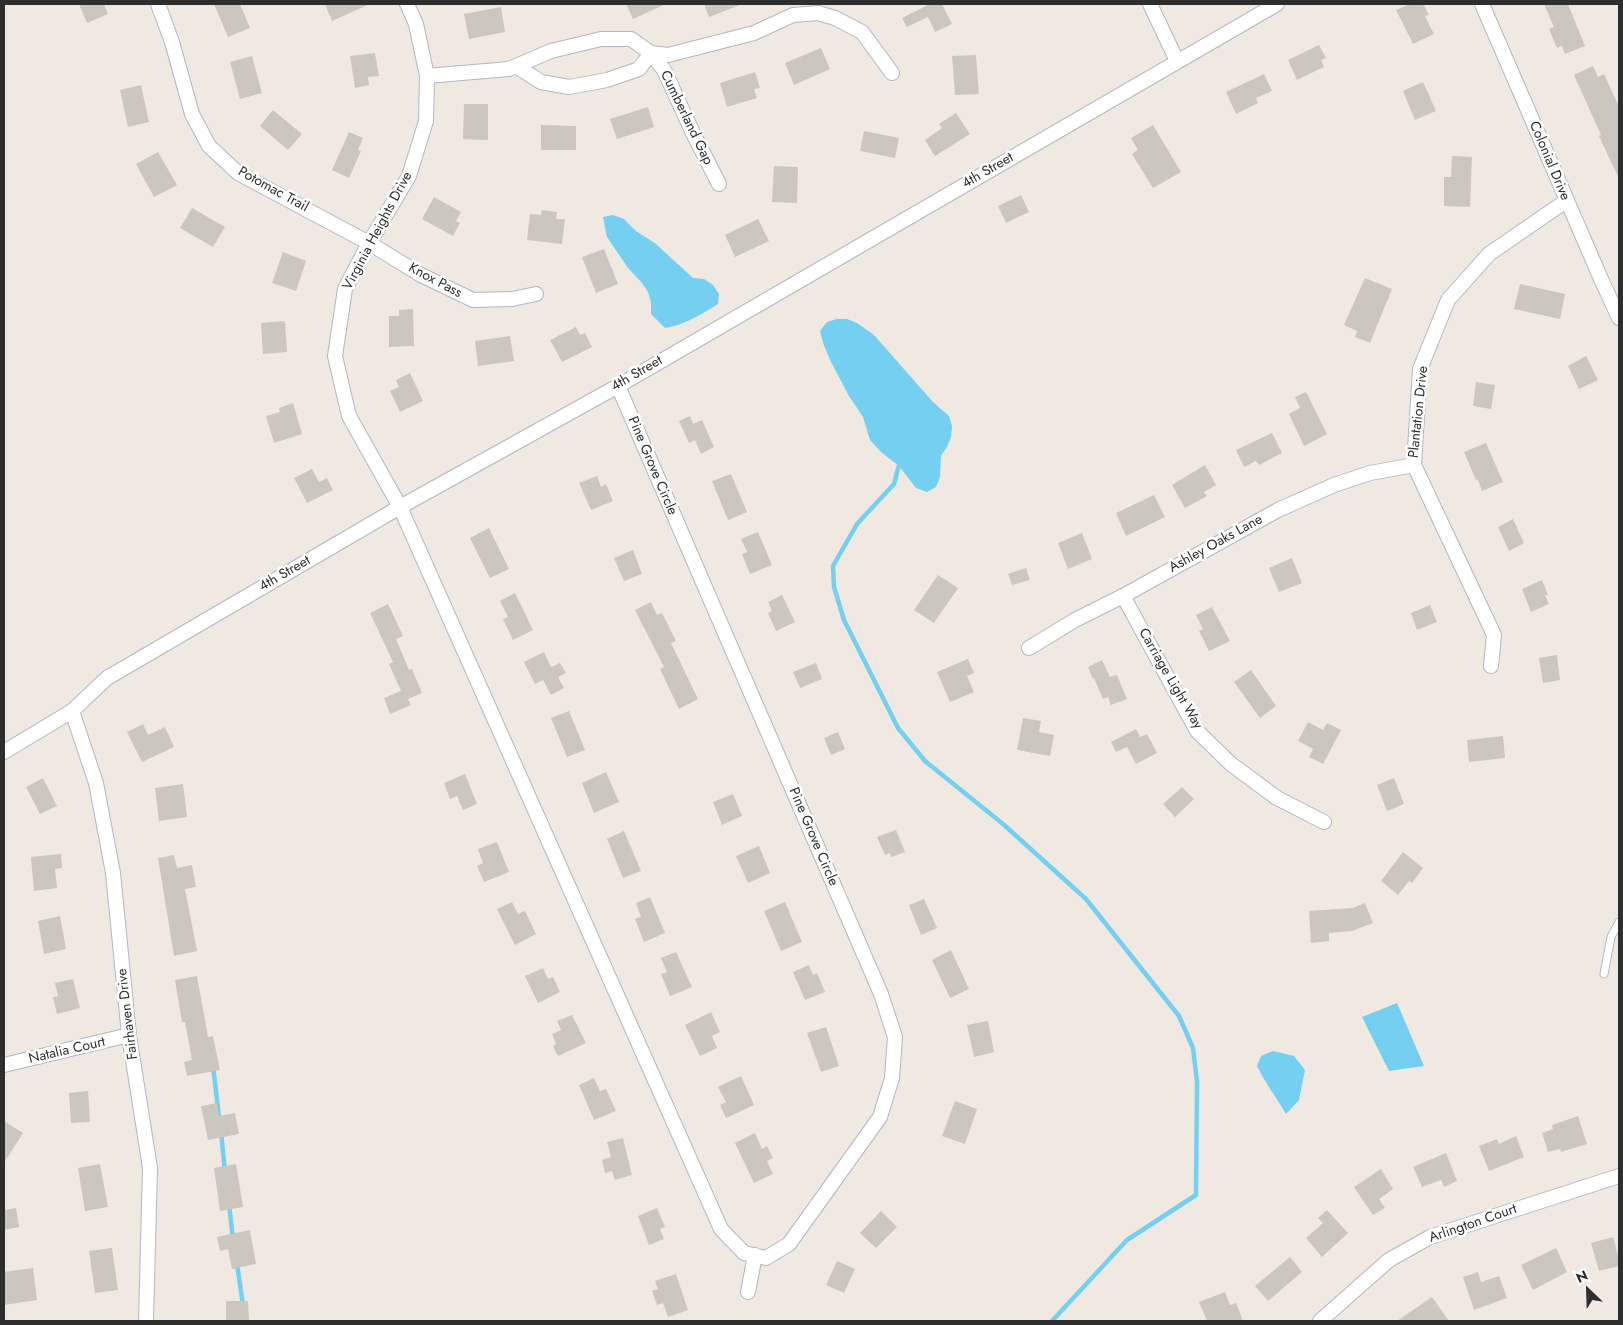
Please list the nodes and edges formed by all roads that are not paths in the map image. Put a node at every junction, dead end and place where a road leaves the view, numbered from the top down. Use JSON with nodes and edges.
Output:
{"nodes":[{"id":1,"x":158,"y":4,"type":"edge"},
{"id":2,"x":407,"y":4,"type":"edge"},
{"id":3,"x":1150,"y":4,"type":"edge"},
{"id":4,"x":1277,"y":4,"type":"edge"},
{"id":5,"x":1482,"y":4,"type":"edge"},
{"id":6,"x":651,"y":53,"type":"junction"},
{"id":7,"x":1177,"y":61,"type":"junction"},
{"id":8,"x":516,"y":66,"type":"junction"},
{"id":9,"x":892,"y":73,"type":"dead end"},
{"id":10,"x":427,"y":76,"type":"junction"},
{"id":11,"x":719,"y":184,"type":"dead end"},
{"id":12,"x":1566,"y":201,"type":"junction"},
{"id":13,"x":369,"y":243,"type":"junction"},
{"id":14,"x":536,"y":294,"type":"dead end"},
{"id":15,"x":1619,"y":318,"type":"edge"},
{"id":16,"x":618,"y":386,"type":"junction"},
{"id":17,"x":1414,"y":465,"type":"junction"},
{"id":18,"x":400,"y":507,"type":"junction"},
{"id":19,"x":1123,"y":596,"type":"junction"},
{"id":20,"x":1028,"y":648,"type":"dead end"},
{"id":21,"x":1492,"y":666,"type":"dead end"},
{"id":22,"x":72,"y":711,"type":"junction"},
{"id":23,"x":4,"y":752,"type":"edge"},
{"id":24,"x":1324,"y":822,"type":"dead end"},
{"id":25,"x":1619,"y":922,"type":"edge"},
{"id":26,"x":1604,"y":974,"type":"dead end"},
{"id":27,"x":129,"y":1035,"type":"junction"},
{"id":28,"x":4,"y":1065,"type":"edge"},
{"id":29,"x":1619,"y":1176,"type":"edge"},
{"id":30,"x":755,"y":1255,"type":"junction"},
{"id":31,"x":748,"y":1292,"type":"dead end"},
{"id":32,"x":146,"y":1321,"type":"edge"},
{"id":33,"x":1320,"y":1321,"type":"edge"}],
"edges":[{"from":1,"to":13,"type":"street","name":"Potomac Trail"},
{"from":2,"to":10,"type":"street","name":"Virginia Heights Drive"},
{"from":3,"to":7,"type":"street"},
{"from":4,"to":7,"type":"street","name":"4th Street"},
{"from":5,"to":12,"type":"street","name":"Colonial Drive"},
{"from":6,"to":8,"type":"street"},
{"from":6,"to":8,"type":"street"},
{"from":6,"to":9,"type":"street"},
{"from":6,"to":11,"type":"street","name":"Cumberland Gap"},
{"from":7,"to":16,"type":"street","name":"4th Street"},
{"from":8,"to":10,"type":"street"},
{"from":10,"to":13,"type":"street","name":"Virginia Heights Drive"},
{"from":12,"to":15,"type":"street","name":"Colonial Drive"},
{"from":12,"to":17,"type":"street","name":"Plantation Drive"},
{"from":13,"to":14,"type":"street","name":"Knox Pass"},
{"from":13,"to":18,"type":"street","name":"Virginia Heights Drive"},
{"from":16,"to":18,"type":"street","name":"4th Street"},
{"from":16,"to":30,"type":"street","name":"Pine Grove Circle"},
{"from":17,"to":19,"type":"street","name":"Ashley Oaks Lane"},
{"from":17,"to":21,"type":"street","name":"Plantation Drive"},
{"from":18,"to":22,"type":"street","name":"4th Street"},
{"from":18,"to":30,"type":"street"},
{"from":19,"to":20,"type":"street","name":"Ashley Oaks Lane"},
{"from":19,"to":24,"type":"street","name":"Carriage Light Way"},
{"from":22,"to":23,"type":"street","name":"4th Street"},
{"from":22,"to":27,"type":"street","name":"Fairhaven Drive"},
{"from":25,"to":26,"type":"lane"},
{"from":27,"to":28,"type":"street","name":"Natalia Court"},
{"from":27,"to":32,"type":"street","name":"Fairhaven Drive"},
{"from":29,"to":33,"type":"street","name":"Arlington Court"},
{"from":30,"to":31,"type":"street"}]}
